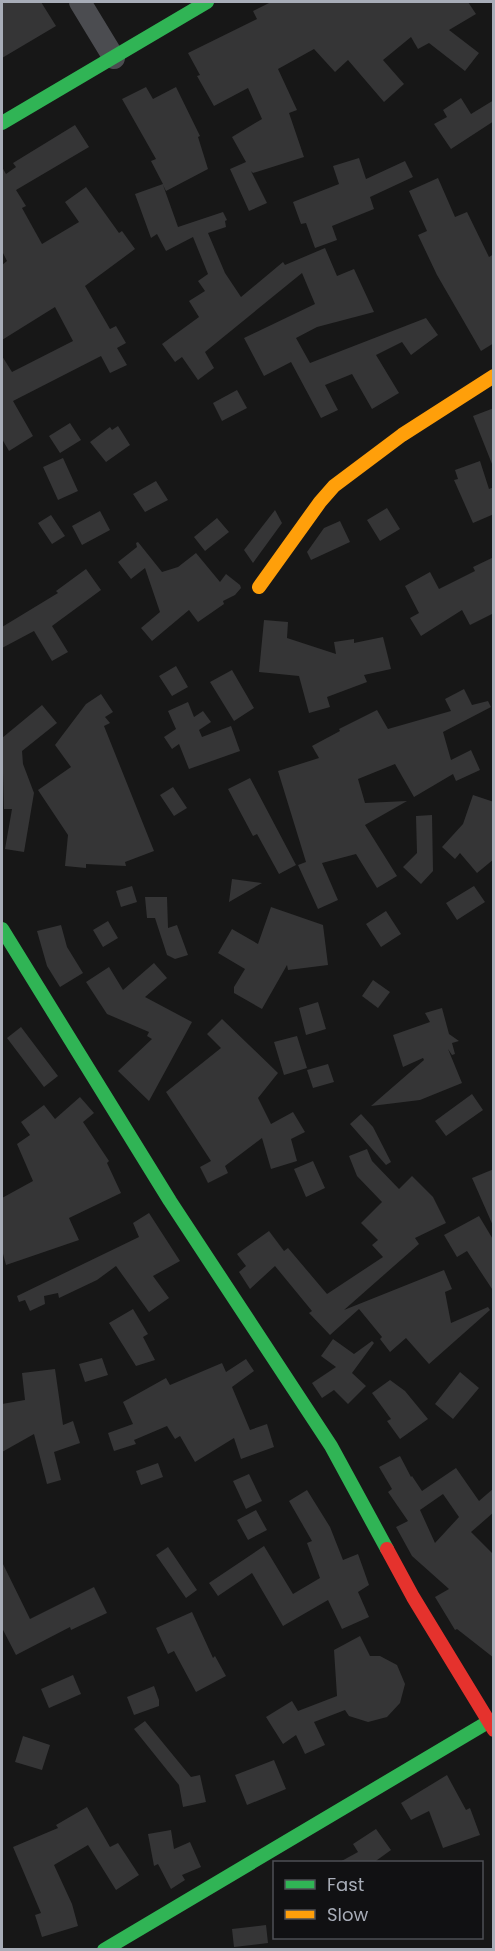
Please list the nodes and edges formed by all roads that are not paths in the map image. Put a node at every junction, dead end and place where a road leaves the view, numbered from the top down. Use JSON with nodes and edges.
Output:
{"nodes":[{"id":1,"x":80,"y":2,"type":"edge"},
{"id":2,"x":207,"y":2,"type":"edge"},
{"id":3,"x":114,"y":58,"type":"junction"},
{"id":4,"x":2,"y":123,"type":"edge"},
{"id":5,"x":494,"y":376,"type":"edge"},
{"id":6,"x":259,"y":587,"type":"dead end"},
{"id":7,"x":2,"y":929,"type":"edge"},
{"id":8,"x":491,"y":1726,"type":"edge"},
{"id":9,"x":104,"y":1950,"type":"edge"}],
"edges":[{"from":1,"to":3,"type":"street"},
{"from":2,"to":3,"type":"street"},
{"from":3,"to":4,"type":"street"},
{"from":5,"to":6,"type":"street"},
{"from":7,"to":8,"type":"street"},
{"from":8,"to":9,"type":"street"}]}
